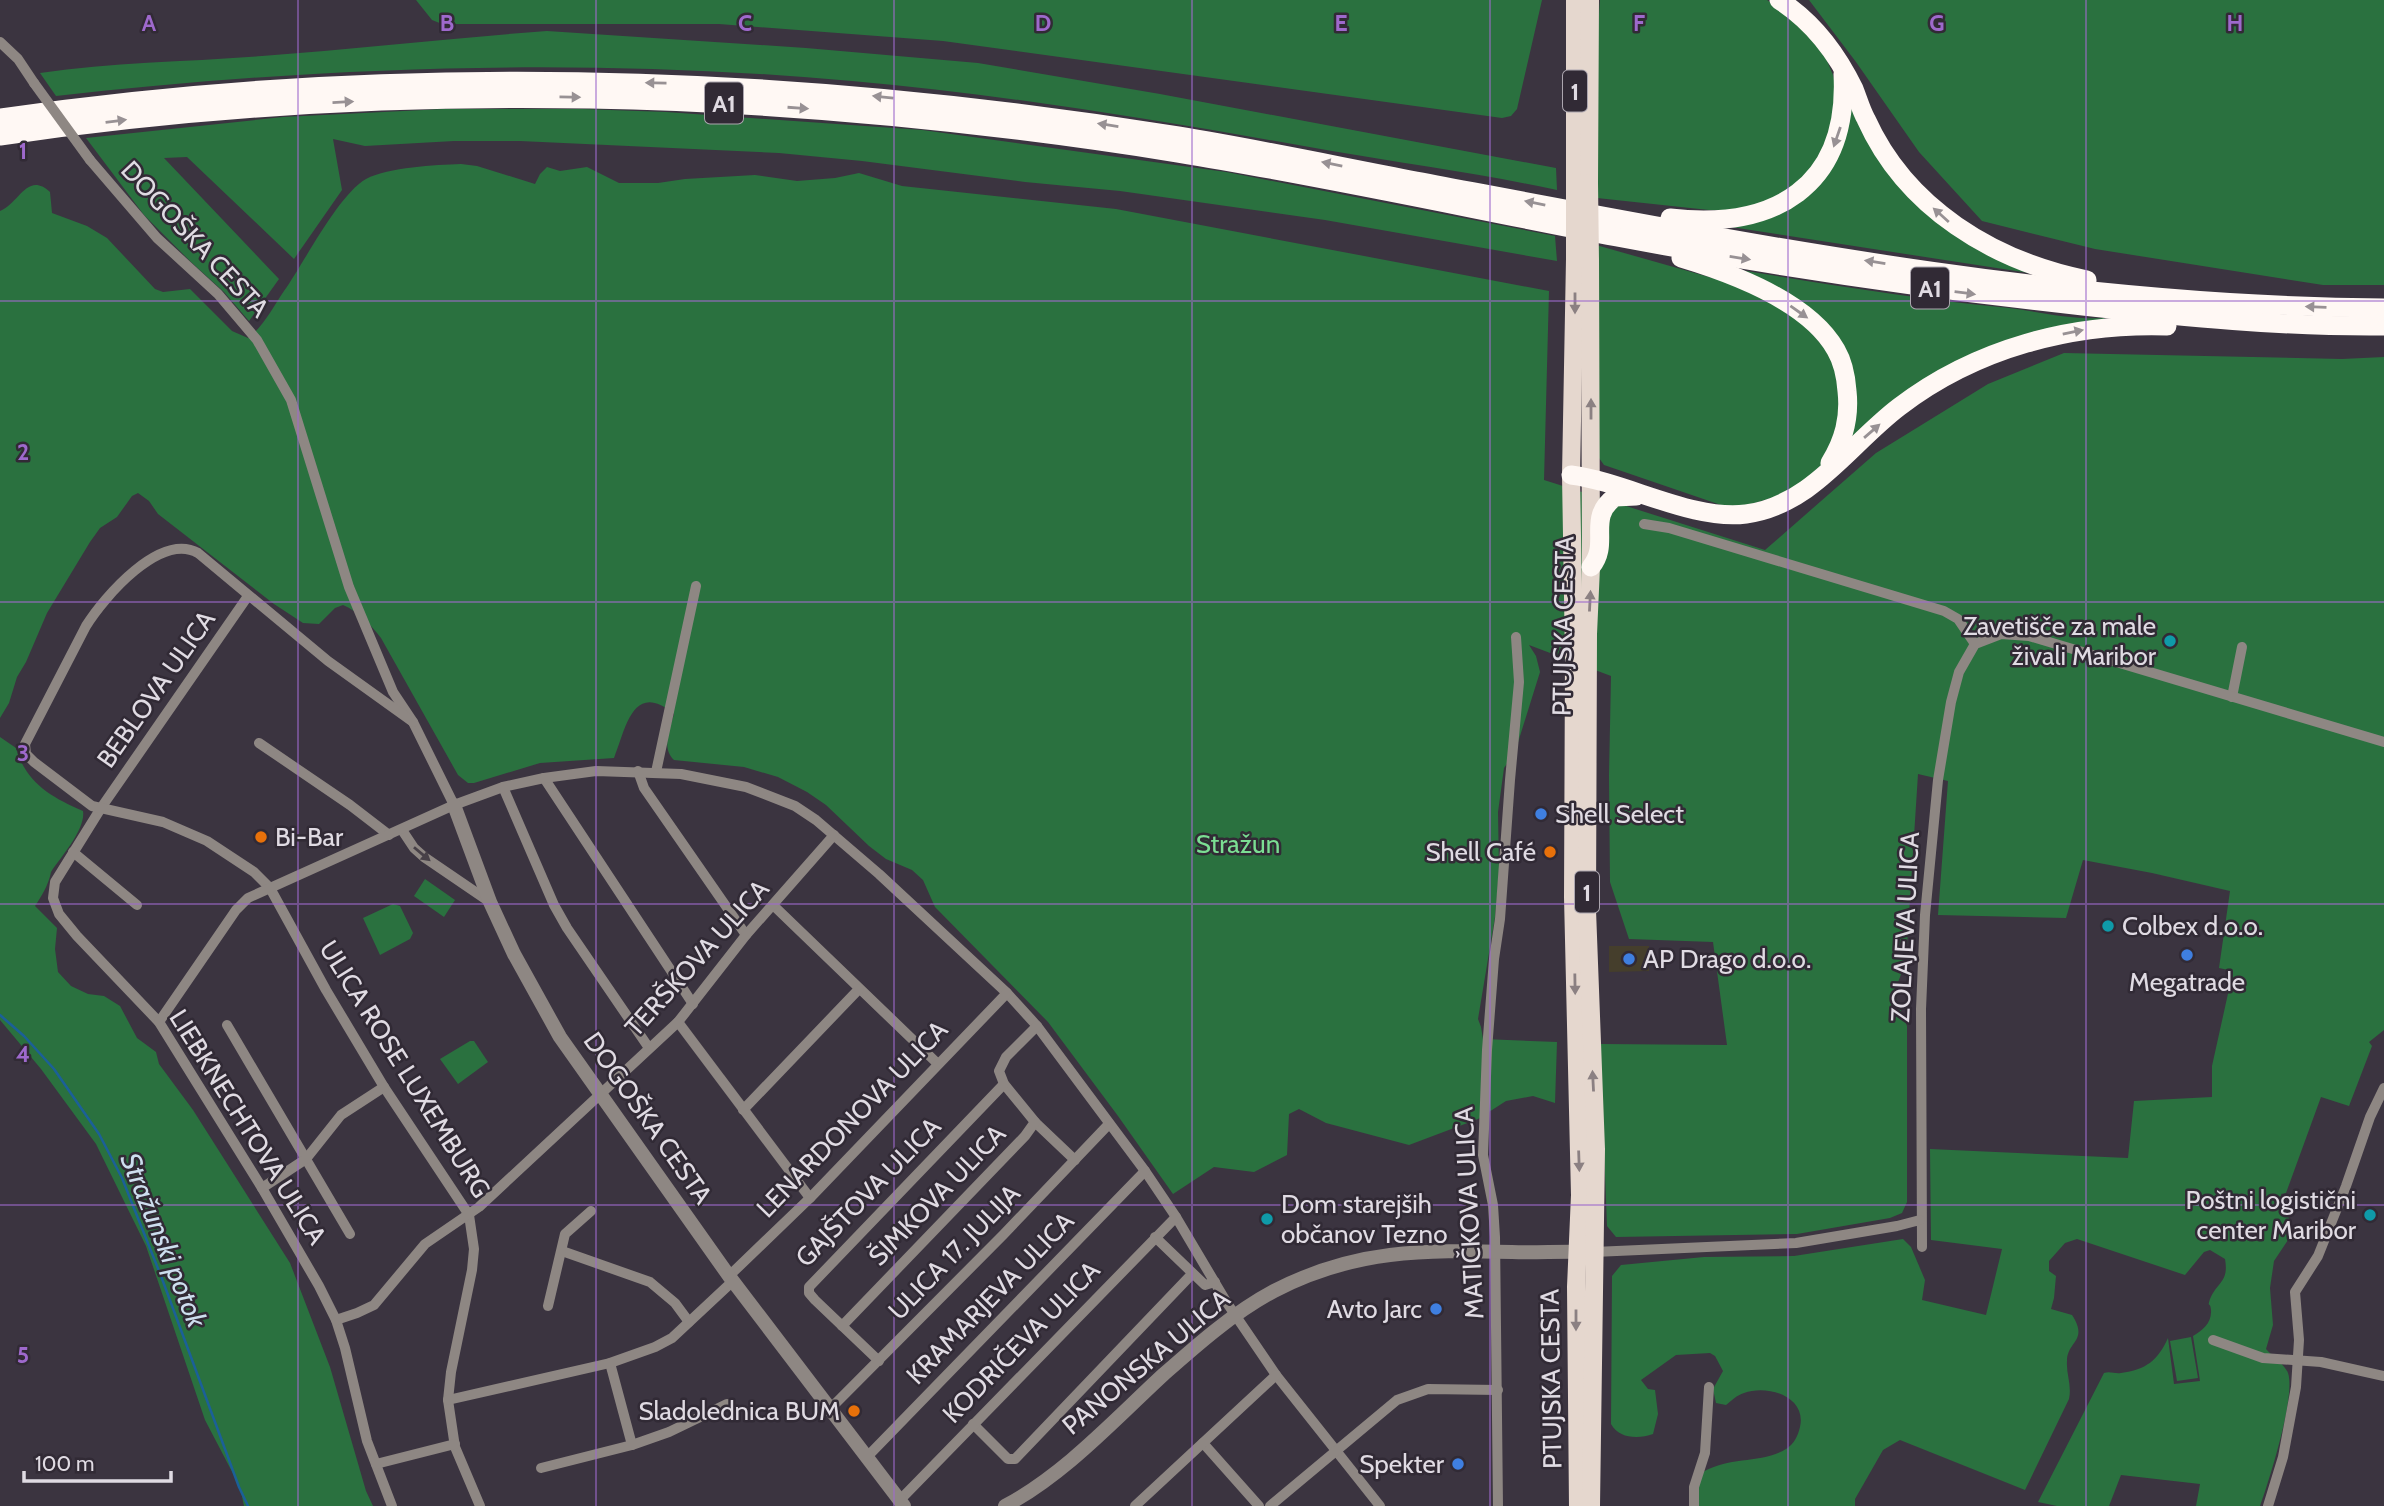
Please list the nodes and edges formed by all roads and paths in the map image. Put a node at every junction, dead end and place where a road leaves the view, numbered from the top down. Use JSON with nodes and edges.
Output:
{"nodes":[{"id":1,"x":1575,"y":0,"type":"edge"},
{"id":2,"x":1590,"y":0,"type":"edge"},
{"id":3,"x":1779,"y":0,"type":"edge"},
{"id":4,"x":0,"y":42,"type":"edge"},
{"id":5,"x":1843,"y":69,"type":"junction"},
{"id":6,"x":0,"y":118,"type":"edge"},
{"id":7,"x":0,"y":136,"type":"edge"},
{"id":8,"x":1582,"y":183,"type":"junction"},
{"id":9,"x":1626,"y":229,"type":"junction"},
{"id":10,"x":2137,"y":296,"type":"junction"},
{"id":11,"x":2384,"y":308,"type":"edge"},
{"id":12,"x":2237,"y":321,"type":"junction"},
{"id":13,"x":2384,"y":326,"type":"edge"},
{"id":14,"x":1581,"y":476,"type":"junction"},
{"id":15,"x":1821,"y":477,"type":"junction"},
{"id":16,"x":1657,"y":498,"type":"junction"},
{"id":17,"x":1644,"y":524,"type":"dead end"},
{"id":18,"x":1591,"y":567,"type":"junction"},
{"id":19,"x":696,"y":586,"type":"dead end"},
{"id":20,"x":248,"y":596,"type":"junction"},
{"id":21,"x":1516,"y":637,"type":"dead end"},
{"id":22,"x":1975,"y":644,"type":"junction"},
{"id":23,"x":2242,"y":648,"type":"dead end"},
{"id":24,"x":2232,"y":697,"type":"junction"},
{"id":25,"x":413,"y":722,"type":"junction"},
{"id":26,"x":2384,"y":742,"type":"edge"},
{"id":27,"x":259,"y":743,"type":"dead end"},
{"id":28,"x":638,"y":771,"type":"junction"},
{"id":29,"x":656,"y":772,"type":"junction"},
{"id":30,"x":544,"y":778,"type":"junction"},
{"id":31,"x":503,"y":787,"type":"junction"},
{"id":32,"x":454,"y":805,"type":"junction"},
{"id":33,"x":101,"y":808,"type":"junction"},
{"id":34,"x":402,"y":830,"type":"junction"},
{"id":35,"x":389,"y":835,"type":"junction"},
{"id":36,"x":834,"y":835,"type":"junction"},
{"id":37,"x":73,"y":852,"type":"junction"},
{"id":38,"x":270,"y":888,"type":"junction"},
{"id":39,"x":490,"y":902,"type":"junction"},
{"id":40,"x":137,"y":905,"type":"dead end"},
{"id":41,"x":774,"y":906,"type":"junction"},
{"id":42,"x":746,"y":935,"type":"junction"},
{"id":43,"x":859,"y":989,"type":"junction"},
{"id":44,"x":1007,"y":993,"type":"junction"},
{"id":45,"x":693,"y":1004,"type":"junction"},
{"id":46,"x":159,"y":1022,"type":"junction"},
{"id":47,"x":678,"y":1023,"type":"junction"},
{"id":48,"x":227,"y":1025,"type":"dead end"},
{"id":49,"x":1037,"y":1026,"type":"junction"},
{"id":50,"x":649,"y":1048,"type":"junction"},
{"id":51,"x":938,"y":1064,"type":"junction"},
{"id":52,"x":1004,"y":1084,"type":"junction"},
{"id":53,"x":384,"y":1087,"type":"junction"},
{"id":54,"x":2384,"y":1088,"type":"edge"},
{"id":55,"x":601,"y":1096,"type":"junction"},
{"id":56,"x":744,"y":1110,"type":"junction"},
{"id":57,"x":1035,"y":1122,"type":"junction"},
{"id":58,"x":1108,"y":1125,"type":"junction"},
{"id":59,"x":306,"y":1159,"type":"junction"},
{"id":60,"x":1075,"y":1160,"type":"junction"},
{"id":61,"x":1145,"y":1171,"type":"junction"},
{"id":62,"x":262,"y":1188,"type":"junction"},
{"id":63,"x":810,"y":1198,"type":"junction"},
{"id":64,"x":591,"y":1211,"type":"dead end"},
{"id":65,"x":469,"y":1215,"type":"junction"},
{"id":66,"x":1176,"y":1217,"type":"junction"},
{"id":67,"x":1920,"y":1220,"type":"junction"},
{"id":68,"x":350,"y":1234,"type":"dead end"},
{"id":69,"x":1155,"y":1237,"type":"junction"},
{"id":70,"x":1922,"y":1247,"type":"dead end"},
{"id":71,"x":562,"y":1251,"type":"junction"},
{"id":72,"x":1495,"y":1251,"type":"junction"},
{"id":73,"x":1586,"y":1252,"type":"junction"},
{"id":74,"x":1192,"y":1274,"type":"junction"},
{"id":75,"x":731,"y":1278,"type":"junction"},
{"id":76,"x":1214,"y":1282,"type":"junction"},
{"id":77,"x":548,"y":1306,"type":"dead end"},
{"id":78,"x":1235,"y":1315,"type":"junction"},
{"id":79,"x":336,"y":1320,"type":"junction"},
{"id":80,"x":689,"y":1322,"type":"junction"},
{"id":81,"x":842,"y":1326,"type":"junction"},
{"id":82,"x":2213,"y":1340,"type":"dead end"},
{"id":83,"x":2297,"y":1359,"type":"junction"},
{"id":84,"x":879,"y":1361,"type":"junction"},
{"id":85,"x":610,"y":1363,"type":"junction"},
{"id":86,"x":1276,"y":1375,"type":"junction"},
{"id":87,"x":2384,"y":1376,"type":"edge"},
{"id":88,"x":1709,"y":1387,"type":"dead end"},
{"id":89,"x":1498,"y":1390,"type":"junction"},
{"id":90,"x":449,"y":1400,"type":"junction"},
{"id":91,"x":727,"y":1404,"type":"dead end"},
{"id":92,"x":830,"y":1409,"type":"junction"},
{"id":93,"x":973,"y":1424,"type":"junction"},
{"id":94,"x":1203,"y":1443,"type":"junction"},
{"id":95,"x":454,"y":1444,"type":"junction"},
{"id":96,"x":632,"y":1446,"type":"junction"},
{"id":97,"x":1336,"y":1451,"type":"junction"},
{"id":98,"x":867,"y":1457,"type":"junction"},
{"id":99,"x":376,"y":1464,"type":"junction"},
{"id":100,"x":541,"y":1468,"type":"dead end"},
{"id":101,"x":902,"y":1503,"type":"edge"},
{"id":102,"x":1376,"y":1505,"type":"edge"},
{"id":103,"x":392,"y":1506,"type":"edge"},
{"id":104,"x":480,"y":1506,"type":"edge"},
{"id":105,"x":1005,"y":1506,"type":"edge"},
{"id":106,"x":1135,"y":1506,"type":"edge"},
{"id":107,"x":1259,"y":1506,"type":"edge"},
{"id":108,"x":1270,"y":1506,"type":"edge"},
{"id":109,"x":1498,"y":1506,"type":"edge"},
{"id":110,"x":1578,"y":1506,"type":"edge"},
{"id":111,"x":1591,"y":1506,"type":"edge"},
{"id":112,"x":1694,"y":1506,"type":"edge"},
{"id":113,"x":2268,"y":1506,"type":"edge"}],
"edges":[{"from":1,"to":8,"type":"main road","name":"PTUJSKA CESTA","number":"1"},
{"from":2,"to":8,"type":"main road","name":"PTUJSKA CESTA","number":"1"},
{"from":3,"to":5,"type":"highway"},
{"from":4,"to":25,"type":"street","name":"DOGOŠKA CESTA","bridge":true},
{"from":5,"to":9,"type":"highway","one_way":true},
{"from":10,"to":5,"type":"highway","one_way":true},
{"from":9,"to":6,"type":"highway","number":"A1","one_way":true},
{"from":7,"to":9,"type":"highway","number":"A1","one_way":true},
{"from":8,"to":14,"type":"main road","name":"PTUJSKA CESTA","number":"1","bridge":true},
{"from":10,"to":9,"type":"highway","number":"A1","one_way":true},
{"from":9,"to":12,"type":"highway","number":"A1","one_way":true},
{"from":9,"to":15,"type":"highway","one_way":true},
{"from":11,"to":10,"type":"highway","number":"A1","one_way":true},
{"from":12,"to":13,"type":"highway","number":"A1"},
{"from":15,"to":12,"type":"highway","one_way":true},
{"from":14,"to":16,"type":"highway"},
{"from":14,"to":18,"type":"main road","name":"PTUJSKA CESTA","number":"1"},
{"from":14,"to":73,"type":"main road","name":"PTUJSKA CESTA","number":"1","one_way":true},
{"from":15,"to":16,"type":"highway"},
{"from":16,"to":18,"type":"highway"},
{"from":17,"to":22,"type":"street"},
{"from":73,"to":18,"type":"main road","name":"PTUJSKA CESTA","number":"1","one_way":true},
{"from":19,"to":29,"type":"street"},
{"from":20,"to":25,"type":"street","name":"DOGOŠKA CESTA"},
{"from":20,"to":33,"type":"street","name":"BEBLOVA ULICA"},
{"from":20,"to":33,"type":"street","name":"DOGOŠKA CESTA"},
{"from":21,"to":72,"type":"street","name":"MATIČKOVA ULICA"},
{"from":22,"to":24,"type":"street"},
{"from":22,"to":67,"type":"street","name":"ZOLAJEVA ULICA"},
{"from":23,"to":24,"type":"street"},
{"from":24,"to":26,"type":"street"},
{"from":25,"to":32,"type":"street","name":"DOGOŠKA CESTA"},
{"from":27,"to":35,"type":"street"},
{"from":28,"to":29,"type":"street"},
{"from":28,"to":30,"type":"street"},
{"from":28,"to":42,"type":"street"},
{"from":29,"to":36,"type":"street"},
{"from":30,"to":31,"type":"street"},
{"from":30,"to":45,"type":"street"},
{"from":31,"to":32,"type":"street"},
{"from":31,"to":50,"type":"street"},
{"from":32,"to":34,"type":"street"},
{"from":32,"to":39,"type":"street","name":"DOGOŠKA CESTA"},
{"from":33,"to":37,"type":"street","name":"LIEBKNECHTOVA ULICA"},
{"from":33,"to":38,"type":"street","name":"ULICA ROSE LUXEMBURG"},
{"from":34,"to":35,"type":"street"},
{"from":34,"to":39,"type":"street","one_way":true},
{"from":35,"to":38,"type":"street"},
{"from":36,"to":41,"type":"street","name":"TERŠKOVA ULICA"},
{"from":36,"to":44,"type":"street"},
{"from":37,"to":40,"type":"street"},
{"from":37,"to":46,"type":"street","name":"LIEBKNECHTOVA ULICA"},
{"from":38,"to":46,"type":"street"},
{"from":38,"to":53,"type":"street","name":"ULICA ROSE LUXEMBURG"},
{"from":39,"to":55,"type":"street","name":"DOGOŠKA CESTA"},
{"from":41,"to":42,"type":"street","name":"TERŠKOVA ULICA"},
{"from":41,"to":43,"type":"street"},
{"from":42,"to":45,"type":"street","name":"TERŠKOVA ULICA"},
{"from":43,"to":51,"type":"street"},
{"from":43,"to":56,"type":"street"},
{"from":44,"to":49,"type":"street"},
{"from":44,"to":51,"type":"street","name":"LENARDONOVA ULICA"},
{"from":45,"to":47,"type":"street","name":"TERŠKOVA ULICA"},
{"from":46,"to":62,"type":"street","name":"LIEBKNECHTOVA ULICA"},
{"from":47,"to":50,"type":"street","name":"TERŠKOVA ULICA"},
{"from":47,"to":56,"type":"street"},
{"from":48,"to":59,"type":"street"},
{"from":49,"to":52,"type":"street","name":"ŠIMKOVA ULICA"},
{"from":49,"to":58,"type":"street"},
{"from":50,"to":55,"type":"street","name":"TERŠKOVA ULICA"},
{"from":51,"to":63,"type":"street","name":"LENARDONOVA ULICA"},
{"from":52,"to":57,"type":"street","name":"ŠIMKOVA ULICA"},
{"from":52,"to":81,"type":"street","name":"GAJŠTOVA ULICA"},
{"from":53,"to":59,"type":"street"},
{"from":53,"to":65,"type":"street","name":"ULICA ROSE LUXEMBURG"},
{"from":54,"to":83,"type":"street"},
{"from":55,"to":65,"type":"street","name":"TERŠKOVA ULICA"},
{"from":55,"to":75,"type":"street","name":"DOGOŠKA CESTA"},
{"from":56,"to":63,"type":"street"},
{"from":57,"to":60,"type":"street"},
{"from":57,"to":81,"type":"street","name":"ŠIMKOVA ULICA"},
{"from":58,"to":60,"type":"street","name":"ULICA 17. JULIJA"},
{"from":58,"to":61,"type":"street"},
{"from":59,"to":62,"type":"street"},
{"from":59,"to":68,"type":"street"},
{"from":60,"to":84,"type":"street","name":"ULICA 17. JULIJA"},
{"from":61,"to":66,"type":"street"},
{"from":61,"to":98,"type":"street","name":"KRAMARJEVA ULICA"},
{"from":62,"to":79,"type":"street","name":"LIEBKNECHTOVA ULICA"},
{"from":63,"to":75,"type":"street","name":"LENARDONOVA ULICA"},
{"from":64,"to":71,"type":"street"},
{"from":65,"to":79,"type":"street","name":"TERŠKOVA ULICA"},
{"from":65,"to":90,"type":"street","name":"ULICA ROSE LUXEMBURG"},
{"from":66,"to":69,"type":"street","name":"KODRIČEVA ULICA"},
{"from":66,"to":76,"type":"street"},
{"from":67,"to":70,"type":"street","name":"ZOLAJEVA ULICA"},
{"from":67,"to":73,"type":"street"},
{"from":69,"to":74,"type":"street"},
{"from":69,"to":93,"type":"street","name":"KODRIČEVA ULICA"},
{"from":71,"to":77,"type":"street"},
{"from":71,"to":80,"type":"street"},
{"from":72,"to":73,"type":"street","name":"PANONSKA ULICA"},
{"from":72,"to":78,"type":"street","name":"PANONSKA ULICA"},
{"from":72,"to":89,"type":"street","name":"MATIČKOVA ULICA"},
{"from":73,"to":110,"type":"main road","name":"PTUJSKA CESTA","number":"1","one_way":true},
{"from":73,"to":111,"type":"main road","name":"PTUJSKA CESTA","number":"1"},
{"from":74,"to":76,"type":"street"},
{"from":74,"to":93,"type":"street"},
{"from":75,"to":80,"type":"street","name":"LENARDONOVA ULICA"},
{"from":75,"to":92,"type":"street","name":"DOGOŠKA CESTA"},
{"from":76,"to":78,"type":"street"},
{"from":78,"to":86,"type":"street"},
{"from":78,"to":105,"type":"street","name":"PANONSKA ULICA"},
{"from":79,"to":99,"type":"street","name":"LIEBKNECHTOVA ULICA"},
{"from":80,"to":85,"type":"street","name":"LENARDONOVA ULICA"},
{"from":81,"to":84,"type":"street","name":"GAJŠTOVA ULICA"},
{"from":82,"to":83,"type":"street"},
{"from":83,"to":87,"type":"street"},
{"from":83,"to":113,"type":"street"},
{"from":84,"to":92,"type":"street","name":"ULICA 17. JULIJA"},
{"from":85,"to":90,"type":"street","name":"LENARDONOVA ULICA"},
{"from":85,"to":96,"type":"street"},
{"from":86,"to":94,"type":"street"},
{"from":86,"to":97,"type":"street"},
{"from":88,"to":112,"type":"street"},
{"from":89,"to":97,"type":"street"},
{"from":89,"to":109,"type":"street","name":"MATIČKOVA ULICA"},
{"from":90,"to":95,"type":"street","name":"ULICA ROSE LUXEMBURG"},
{"from":91,"to":96,"type":"street"},
{"from":92,"to":98,"type":"street","name":"DOGOŠKA CESTA"},
{"from":93,"to":101,"type":"street","name":"KODRIČEVA ULICA"},
{"from":94,"to":106,"type":"street"},
{"from":94,"to":107,"type":"street"},
{"from":95,"to":99,"type":"street"},
{"from":95,"to":104,"type":"street","name":"ULICA ROSE LUXEMBURG"},
{"from":96,"to":100,"type":"street"},
{"from":97,"to":102,"type":"street"},
{"from":97,"to":108,"type":"street"},
{"from":98,"to":101,"type":"street","name":"DOGOŠKA CESTA"},
{"from":99,"to":103,"type":"street","name":"LIEBKNECHTOVA ULICA"}]}
